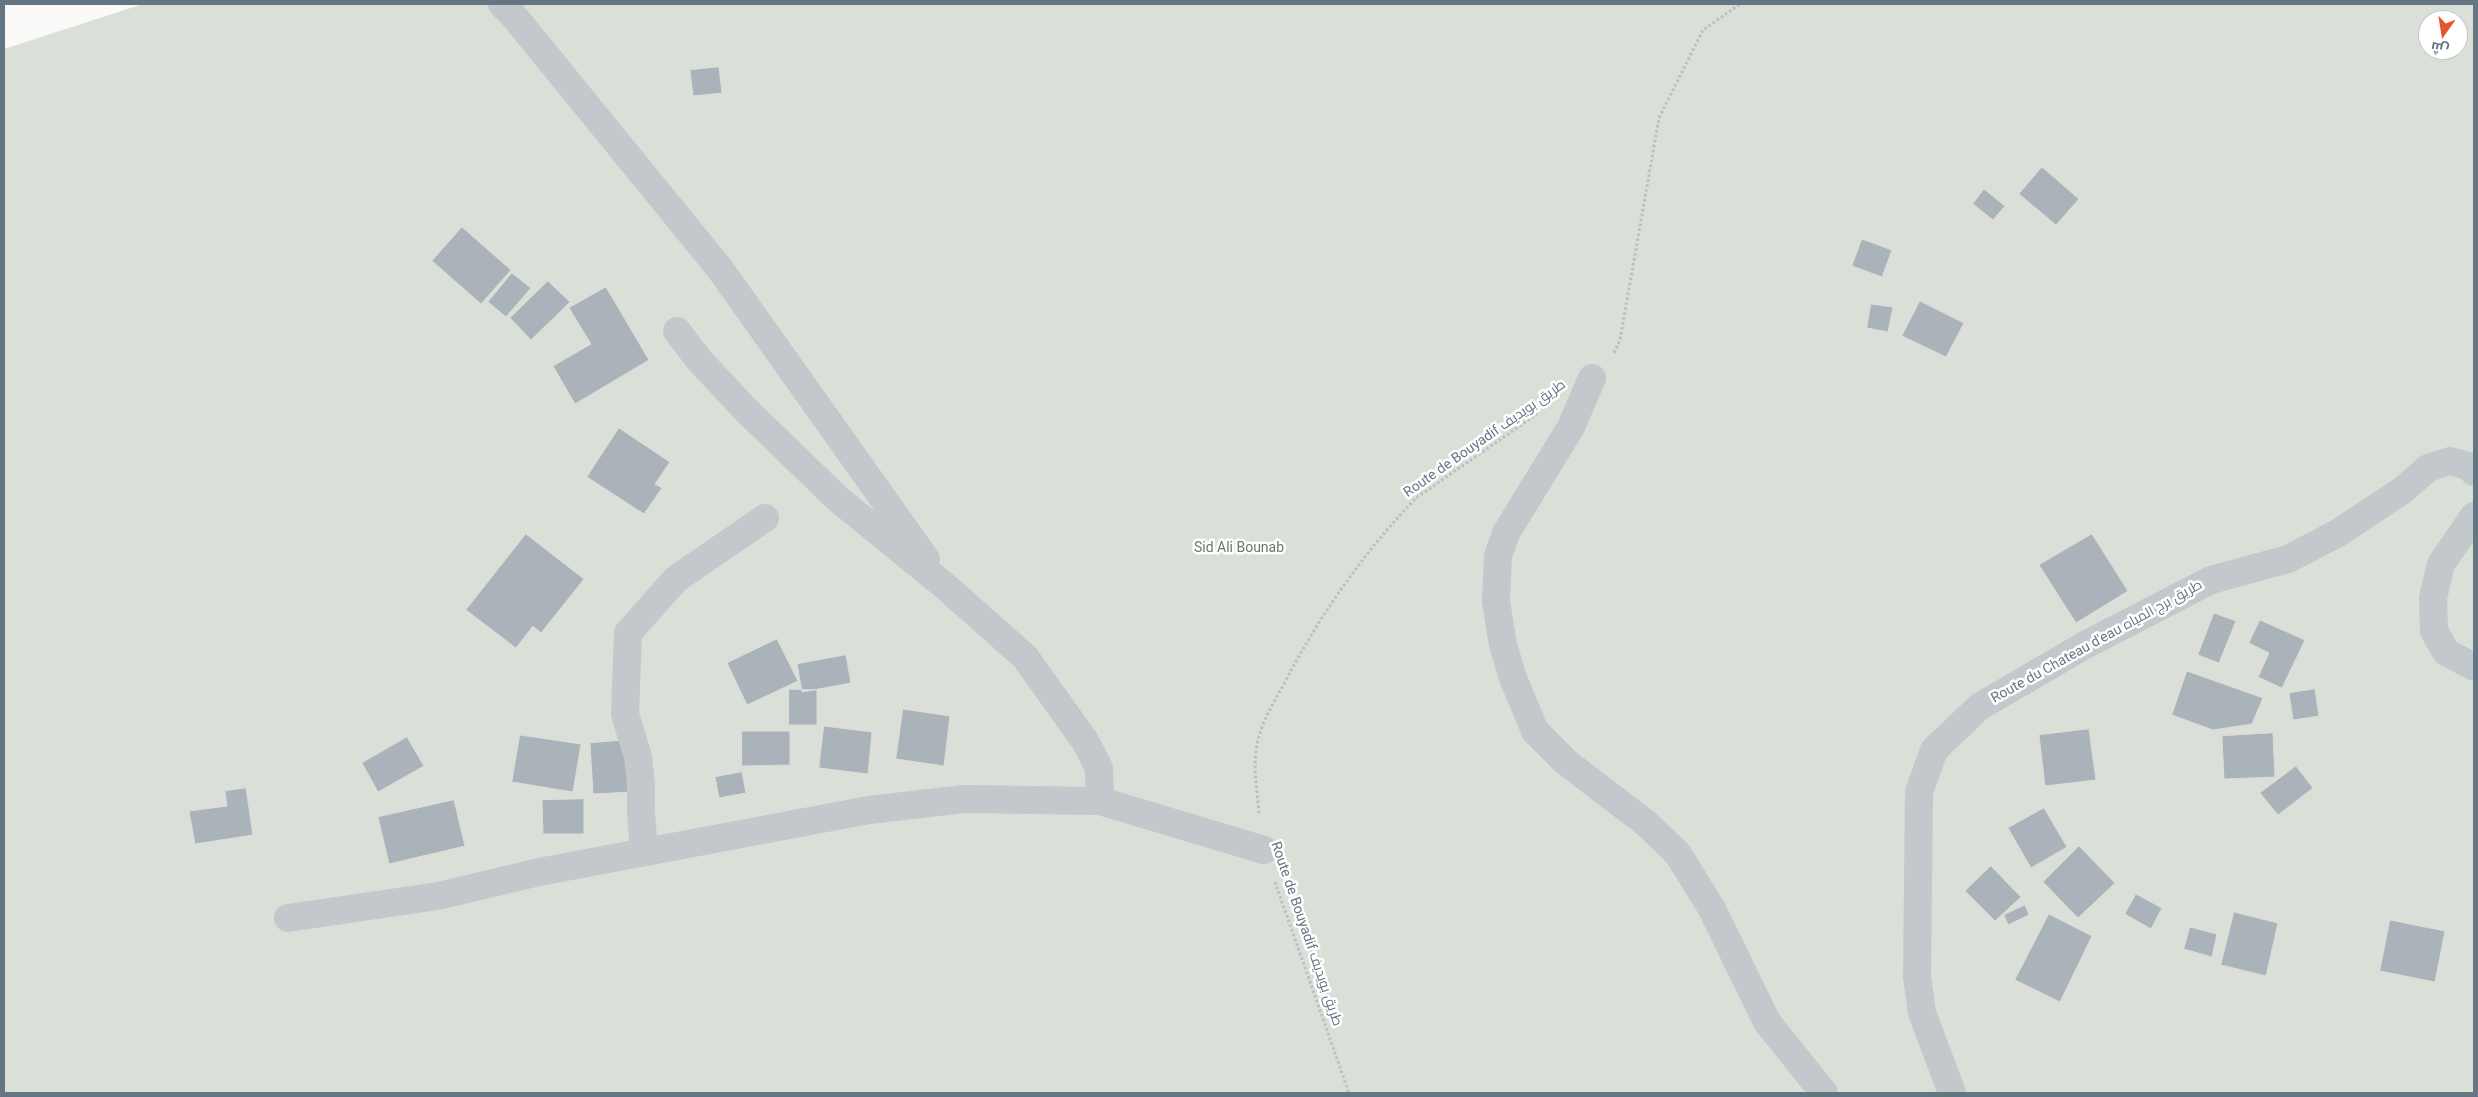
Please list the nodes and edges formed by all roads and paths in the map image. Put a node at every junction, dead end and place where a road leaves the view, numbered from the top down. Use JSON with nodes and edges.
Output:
{"nodes":[{"id":1,"x":502,"y":4,"type":"edge"},
{"id":2,"x":1740,"y":4,"type":"edge"},
{"id":3,"x":676,"y":331,"type":"dead end"},
{"id":4,"x":1592,"y":378,"type":"joint"},
{"id":5,"x":1544,"y":409,"type":"dead end"},
{"id":6,"x":2474,"y":472,"type":"edge"},
{"id":7,"x":2474,"y":516,"type":"edge"},
{"id":8,"x":765,"y":518,"type":"dead end"},
{"id":9,"x":946,"y":586,"type":"junction"},
{"id":10,"x":2474,"y":667,"type":"edge"},
{"id":11,"x":1100,"y":801,"type":"junction"},
{"id":12,"x":1264,"y":850,"type":"junction"},
{"id":13,"x":644,"y":852,"type":"junction"},
{"id":14,"x":288,"y":918,"type":"dead end"},
{"id":15,"x":1349,"y":1093,"type":"edge"},
{"id":16,"x":1824,"y":1093,"type":"edge"},
{"id":17,"x":1952,"y":1093,"type":"edge"}],
"edges":[{"from":1,"to":9,"type":"street"},
{"from":2,"to":4,"type":"path"},
{"from":3,"to":9,"type":"street"},
{"from":4,"to":16,"type":"street"},
{"from":5,"to":12,"type":"path","name":"Route de Bouyadif طريق بويديف"},
{"from":6,"to":17,"type":"street","name":"Route du Chateau d'eau طريق برج المياه"},
{"from":7,"to":10,"type":"street"},
{"from":8,"to":13,"type":"street"},
{"from":9,"to":11,"type":"street"},
{"from":11,"to":12,"type":"street"},
{"from":11,"to":13,"type":"street"},
{"from":12,"to":15,"type":"path","name":"Route de Bouyadif طريق بويديف"},
{"from":13,"to":14,"type":"street"}]}
